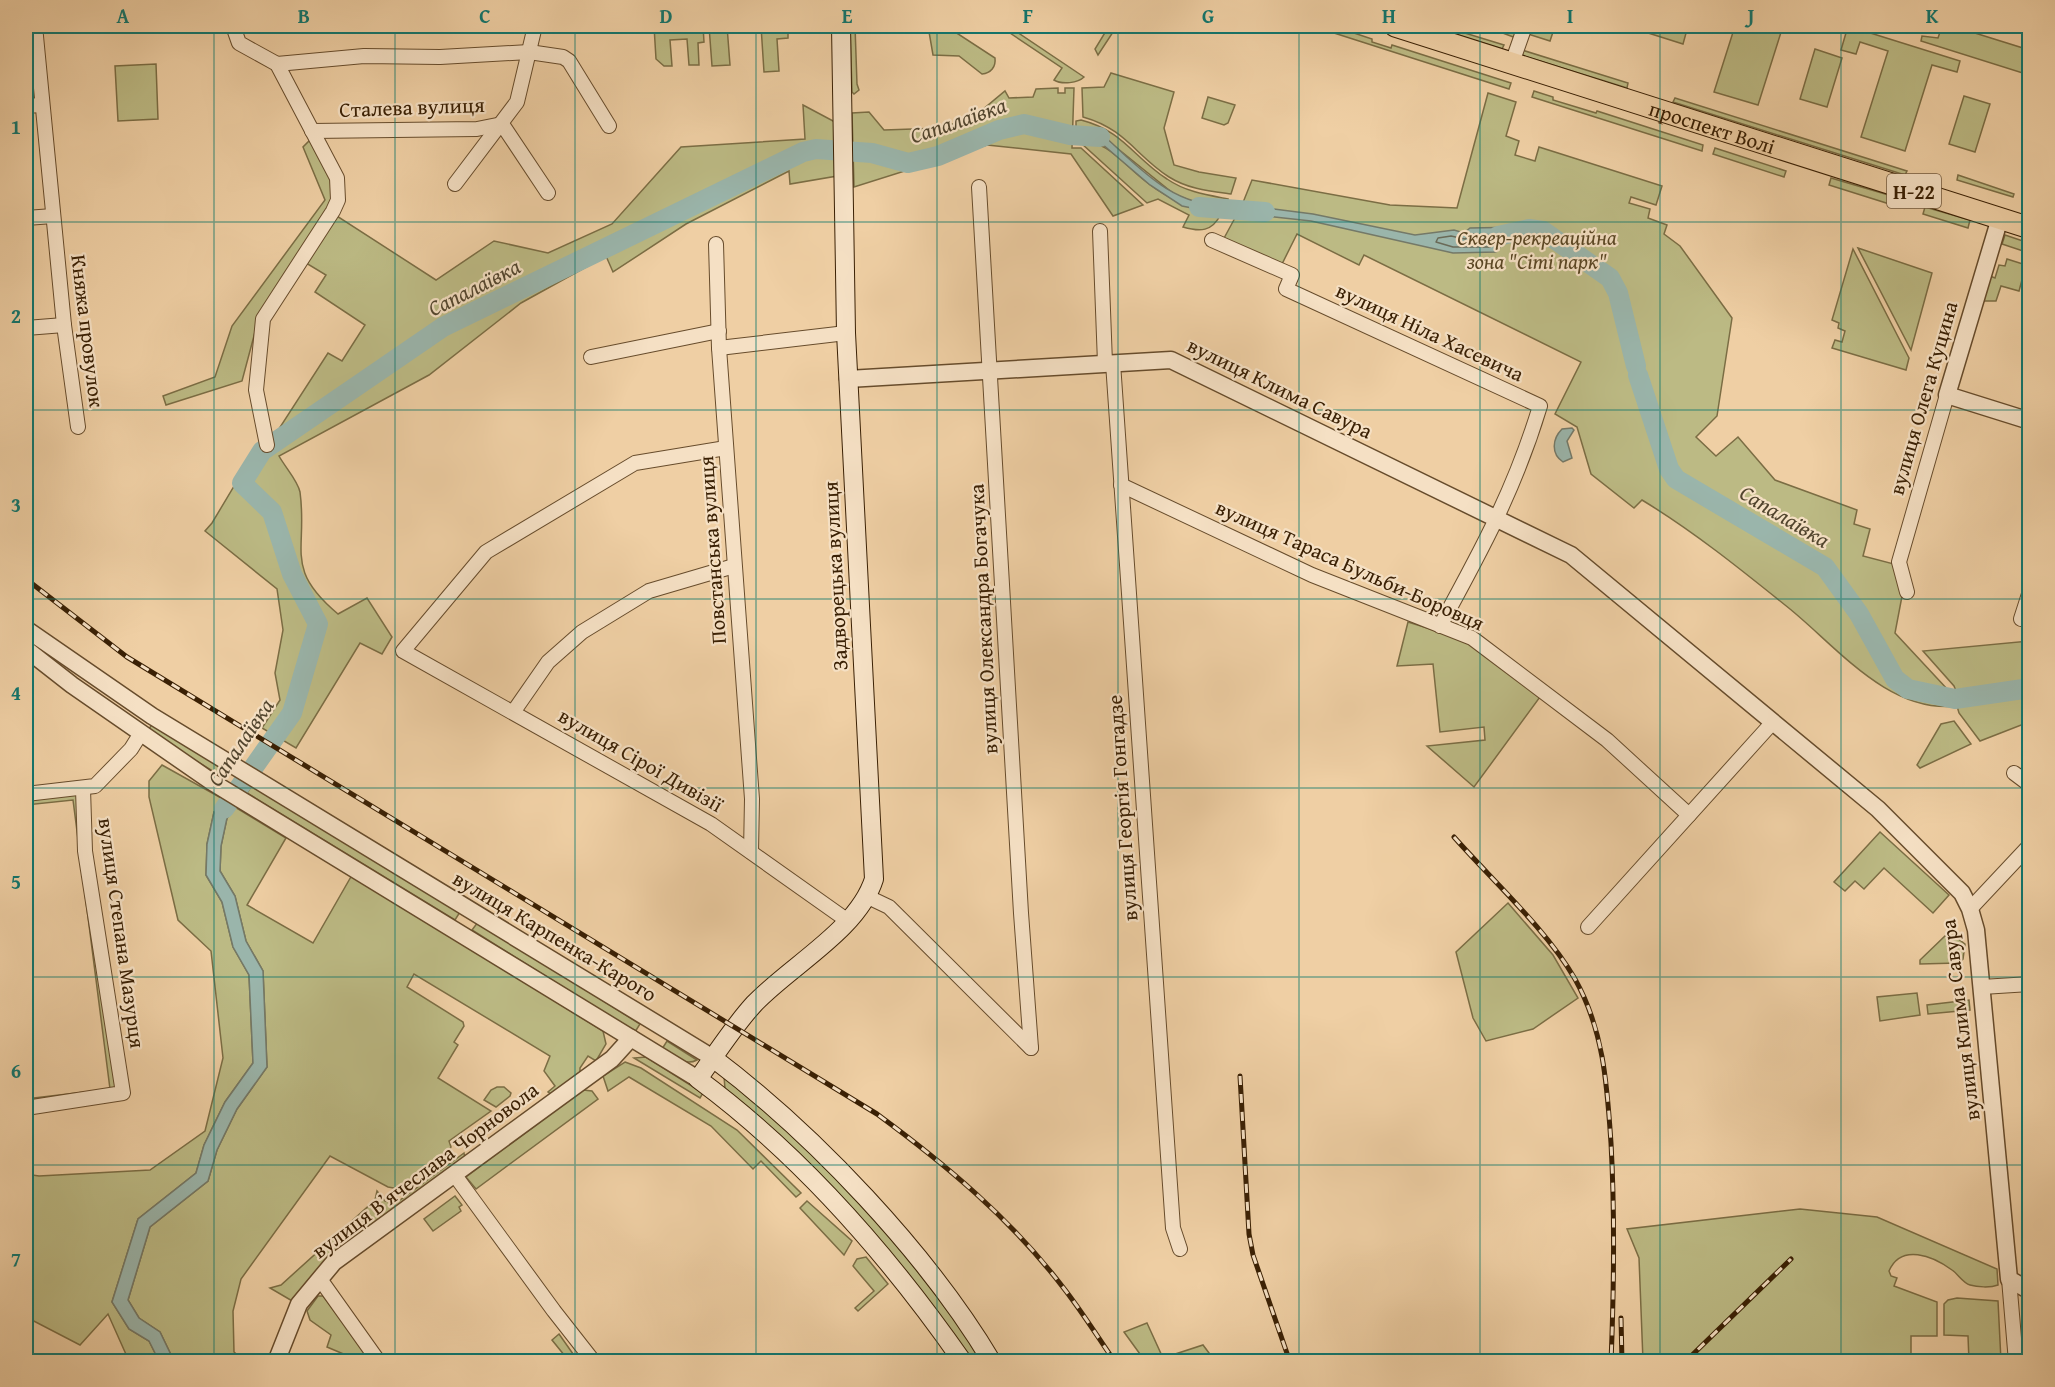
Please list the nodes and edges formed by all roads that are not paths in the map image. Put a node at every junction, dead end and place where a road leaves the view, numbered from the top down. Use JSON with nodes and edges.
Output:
{"nodes":[{"id":1,"x":35,"y":26,"type":"edge"},
{"id":2,"x":233,"y":26,"type":"edge"},
{"id":3,"x":535,"y":26,"type":"edge"},
{"id":4,"x":841,"y":26,"type":"edge"},
{"id":5,"x":1395,"y":26,"type":"edge"},
{"id":6,"x":1525,"y":26,"type":"edge"},
{"id":7,"x":529,"y":52,"type":"junction"},
{"id":8,"x":1512,"y":63,"type":"junction"},
{"id":9,"x":277,"y":64,"type":"junction"},
{"id":10,"x":41,"y":105,"type":"junction"},
{"id":11,"x":26,"y":106,"type":"edge"},
{"id":12,"x":502,"y":123,"type":"junction"},
{"id":13,"x":609,"y":126,"type":"dead end"},
{"id":14,"x":312,"y":131,"type":"junction"},
{"id":15,"x":455,"y":184,"type":"dead end"},
{"id":16,"x":978,"y":187,"type":"dead end"},
{"id":17,"x":548,"y":192,"type":"dead end"},
{"id":18,"x":53,"y":216,"type":"junction"},
{"id":19,"x":26,"y":218,"type":"edge"},
{"id":20,"x":2000,"y":219,"type":"junction"},
{"id":21,"x":2030,"y":228,"type":"edge"},
{"id":22,"x":1100,"y":231,"type":"dead end"},
{"id":23,"x":1212,"y":240,"type":"dead end"},
{"id":24,"x":716,"y":244,"type":"dead end"},
{"id":25,"x":64,"y":325,"type":"junction"},
{"id":26,"x":26,"y":328,"type":"edge"},
{"id":27,"x":718,"y":331,"type":"junction"},
{"id":28,"x":846,"y":333,"type":"junction"},
{"id":29,"x":719,"y":348,"type":"junction"},
{"id":30,"x":591,"y":357,"type":"dead end"},
{"id":31,"x":1109,"y":363,"type":"junction"},
{"id":32,"x":989,"y":370,"type":"junction"},
{"id":33,"x":848,"y":379,"type":"junction"},
{"id":34,"x":1947,"y":395,"type":"junction"},
{"id":35,"x":2030,"y":421,"type":"edge"},
{"id":36,"x":78,"y":427,"type":"dead end"},
{"id":37,"x":267,"y":445,"type":"dead end"},
{"id":38,"x":726,"y":448,"type":"junction"},
{"id":39,"x":1121,"y":485,"type":"junction"},
{"id":40,"x":1498,"y":518,"type":"junction"},
{"id":41,"x":734,"y":566,"type":"junction"},
{"id":42,"x":2030,"y":591,"type":"edge"},
{"id":43,"x":1907,"y":592,"type":"dead end"},
{"id":44,"x":2021,"y":619,"type":"dead end"},
{"id":45,"x":1440,"y":626,"type":"junction"},
{"id":46,"x":26,"y":628,"type":"edge"},
{"id":47,"x":26,"y":649,"type":"edge"},
{"id":48,"x":514,"y":711,"type":"junction"},
{"id":49,"x":152,"y":716,"type":"junction"},
{"id":50,"x":1773,"y":722,"type":"junction"},
{"id":51,"x":141,"y":733,"type":"junction"},
{"id":52,"x":2013,"y":773,"type":"dead end"},
{"id":53,"x":2030,"y":785,"type":"edge"},
{"id":54,"x":83,"y":789,"type":"junction"},
{"id":55,"x":26,"y":794,"type":"edge"},
{"id":56,"x":1689,"y":815,"type":"junction"},
{"id":57,"x":2030,"y":845,"type":"edge"},
{"id":58,"x":751,"y":852,"type":"junction"},
{"id":59,"x":868,"y":897,"type":"junction"},
{"id":60,"x":1970,"y":909,"type":"junction"},
{"id":61,"x":480,"y":916,"type":"junction"},
{"id":62,"x":848,"y":921,"type":"junction"},
{"id":63,"x":1588,"y":927,"type":"dead end"},
{"id":64,"x":460,"y":932,"type":"junction"},
{"id":65,"x":2030,"y":984,"type":"edge"},
{"id":66,"x":1982,"y":987,"type":"junction"},
{"id":67,"x":631,"y":1038,"type":"junction"},
{"id":68,"x":713,"y":1058,"type":"junction"},
{"id":69,"x":698,"y":1079,"type":"junction"},
{"id":70,"x":26,"y":1108,"type":"edge"},
{"id":71,"x":454,"y":1174,"type":"junction"},
{"id":72,"x":1180,"y":1249,"type":"dead end"},
{"id":73,"x":320,"y":1279,"type":"junction"},
{"id":74,"x":2009,"y":1279,"type":"junction"},
{"id":75,"x":2030,"y":1291,"type":"edge"},
{"id":76,"x":276,"y":1362,"type":"edge"},
{"id":77,"x":379,"y":1362,"type":"edge"},
{"id":78,"x":594,"y":1362,"type":"edge"},
{"id":79,"x":963,"y":1362,"type":"edge"},
{"id":80,"x":992,"y":1362,"type":"edge"},
{"id":81,"x":2016,"y":1362,"type":"edge"}],
"edges":[{"from":1,"to":10,"type":"street","name":"Княжа провулок"},
{"from":2,"to":9,"type":"street"},
{"from":3,"to":7,"type":"street"},
{"from":4,"to":28,"type":"main road","name":"Задворецька вулиця"},
{"from":5,"to":8,"type":"main road","name":"проспект Волі","number":"Н-22"},
{"from":6,"to":8,"type":"street"},
{"from":7,"to":9,"type":"street"},
{"from":7,"to":12,"type":"street"},
{"from":7,"to":13,"type":"street"},
{"from":8,"to":20,"type":"main road","name":"проспект Волі","number":"Н-22"},
{"from":9,"to":14,"type":"street"},
{"from":10,"to":11,"type":"street"},
{"from":10,"to":18,"type":"street","name":"Княжа провулок"},
{"from":12,"to":14,"type":"street","name":"Сталева вулиця"},
{"from":12,"to":15,"type":"street"},
{"from":12,"to":17,"type":"street","name":"Сталева вулиця"},
{"from":14,"to":37,"type":"street"},
{"from":16,"to":32,"type":"street","name":"вулиця Олександра Богачука"},
{"from":18,"to":19,"type":"street"},
{"from":18,"to":25,"type":"street","name":"Княжа провулок"},
{"from":20,"to":21,"type":"main road","name":"проспект Волі","number":"Н-22"},
{"from":20,"to":34,"type":"street","name":"вулиця Олега Куцина"},
{"from":22,"to":31,"type":"street","name":"вулиця Георгія Гонгадзе"},
{"from":23,"to":40,"type":"street","name":"вулиця Ніла Хасевича"},
{"from":24,"to":27,"type":"street","name":"Повстанська вулиця"},
{"from":25,"to":26,"type":"street"},
{"from":25,"to":36,"type":"street","name":"Княжа провулок"},
{"from":27,"to":29,"type":"street","name":"Повстанська вулиця"},
{"from":27,"to":30,"type":"street"},
{"from":28,"to":29,"type":"street"},
{"from":28,"to":33,"type":"main road","name":"Задворецька вулиця"},
{"from":29,"to":38,"type":"street","name":"Повстанська вулиця"},
{"from":31,"to":32,"type":"street","name":"вулиця Клима Савура"},
{"from":31,"to":39,"type":"street","name":"вулиця Георгія Гонгадзе"},
{"from":31,"to":40,"type":"street","name":"вулиця Клима Савура"},
{"from":32,"to":33,"type":"street","name":"вулиця Клима Савура"},
{"from":32,"to":59,"type":"street","name":"вулиця Олександра Богачука"},
{"from":33,"to":59,"type":"main road","name":"Задворецька вулиця"},
{"from":34,"to":35,"type":"street"},
{"from":34,"to":43,"type":"street","name":"вулиця Олега Куцина"},
{"from":38,"to":41,"type":"street","name":"Повстанська вулиця"},
{"from":38,"to":48,"type":"street","name":"вулиця Сірої Дивізії"},
{"from":39,"to":45,"type":"street","name":"вулиця Тараса Бульби-Боровця"},
{"from":39,"to":72,"type":"street","name":"вулиця Георгія Гонгадзе"},
{"from":40,"to":45,"type":"street"},
{"from":40,"to":50,"type":"street","name":"вулиця Клима Савура"},
{"from":41,"to":48,"type":"street"},
{"from":41,"to":58,"type":"street","name":"Повстанська вулиця"},
{"from":42,"to":44,"type":"street"},
{"from":45,"to":56,"type":"street","name":"вулиця Тараса Бульби-Боровця"},
{"from":46,"to":49,"type":"street","name":"вулиця Карпенка-Карого"},
{"from":47,"to":51,"type":"street"},
{"from":48,"to":58,"type":"street","name":"вулиця Сірої Дивізії"},
{"from":49,"to":51,"type":"street"},
{"from":49,"to":61,"type":"street","name":"вулиця Карпенка-Карого"},
{"from":50,"to":56,"type":"street"},
{"from":50,"to":60,"type":"street","name":"вулиця Клима Савура"},
{"from":51,"to":54,"type":"street"},
{"from":51,"to":64,"type":"street"},
{"from":52,"to":53,"type":"street"},
{"from":54,"to":55,"type":"street"},
{"from":54,"to":70,"type":"street","name":"вулиця Степана Мазурця"},
{"from":56,"to":63,"type":"street"},
{"from":57,"to":60,"type":"street"},
{"from":58,"to":62,"type":"street","name":"вулиця Сірої Дивізії"},
{"from":59,"to":62,"type":"main road","name":"Задворецька вулиця"},
{"from":60,"to":66,"type":"street","name":"вулиця Клима Савура"},
{"from":61,"to":64,"type":"street"},
{"from":61,"to":68,"type":"street","name":"вулиця Карпенка-Карого"},
{"from":62,"to":68,"type":"main road","name":"Задворецька вулиця"},
{"from":64,"to":67,"type":"street"},
{"from":65,"to":66,"type":"street"},
{"from":66,"to":74,"type":"street","name":"вулиця Клима Савура"},
{"from":67,"to":69,"type":"street"},
{"from":67,"to":71,"type":"street","name":"вулиця Вʼячеслава Чорновола"},
{"from":68,"to":69,"type":"main road","name":"Задворецька вулиця"},
{"from":68,"to":80,"type":"main road","name":"вулиця Карпенка-Карого"},
{"from":69,"to":79,"type":"main road"},
{"from":71,"to":73,"type":"street","name":"вулиця Вʼячеслава Чорновола"},
{"from":71,"to":78,"type":"street"},
{"from":73,"to":76,"type":"street","name":"вулиця Вʼячеслава Чорновола"},
{"from":73,"to":77,"type":"street"},
{"from":74,"to":75,"type":"street"},
{"from":74,"to":81,"type":"street","name":"вулиця Клима Савура"}]}
